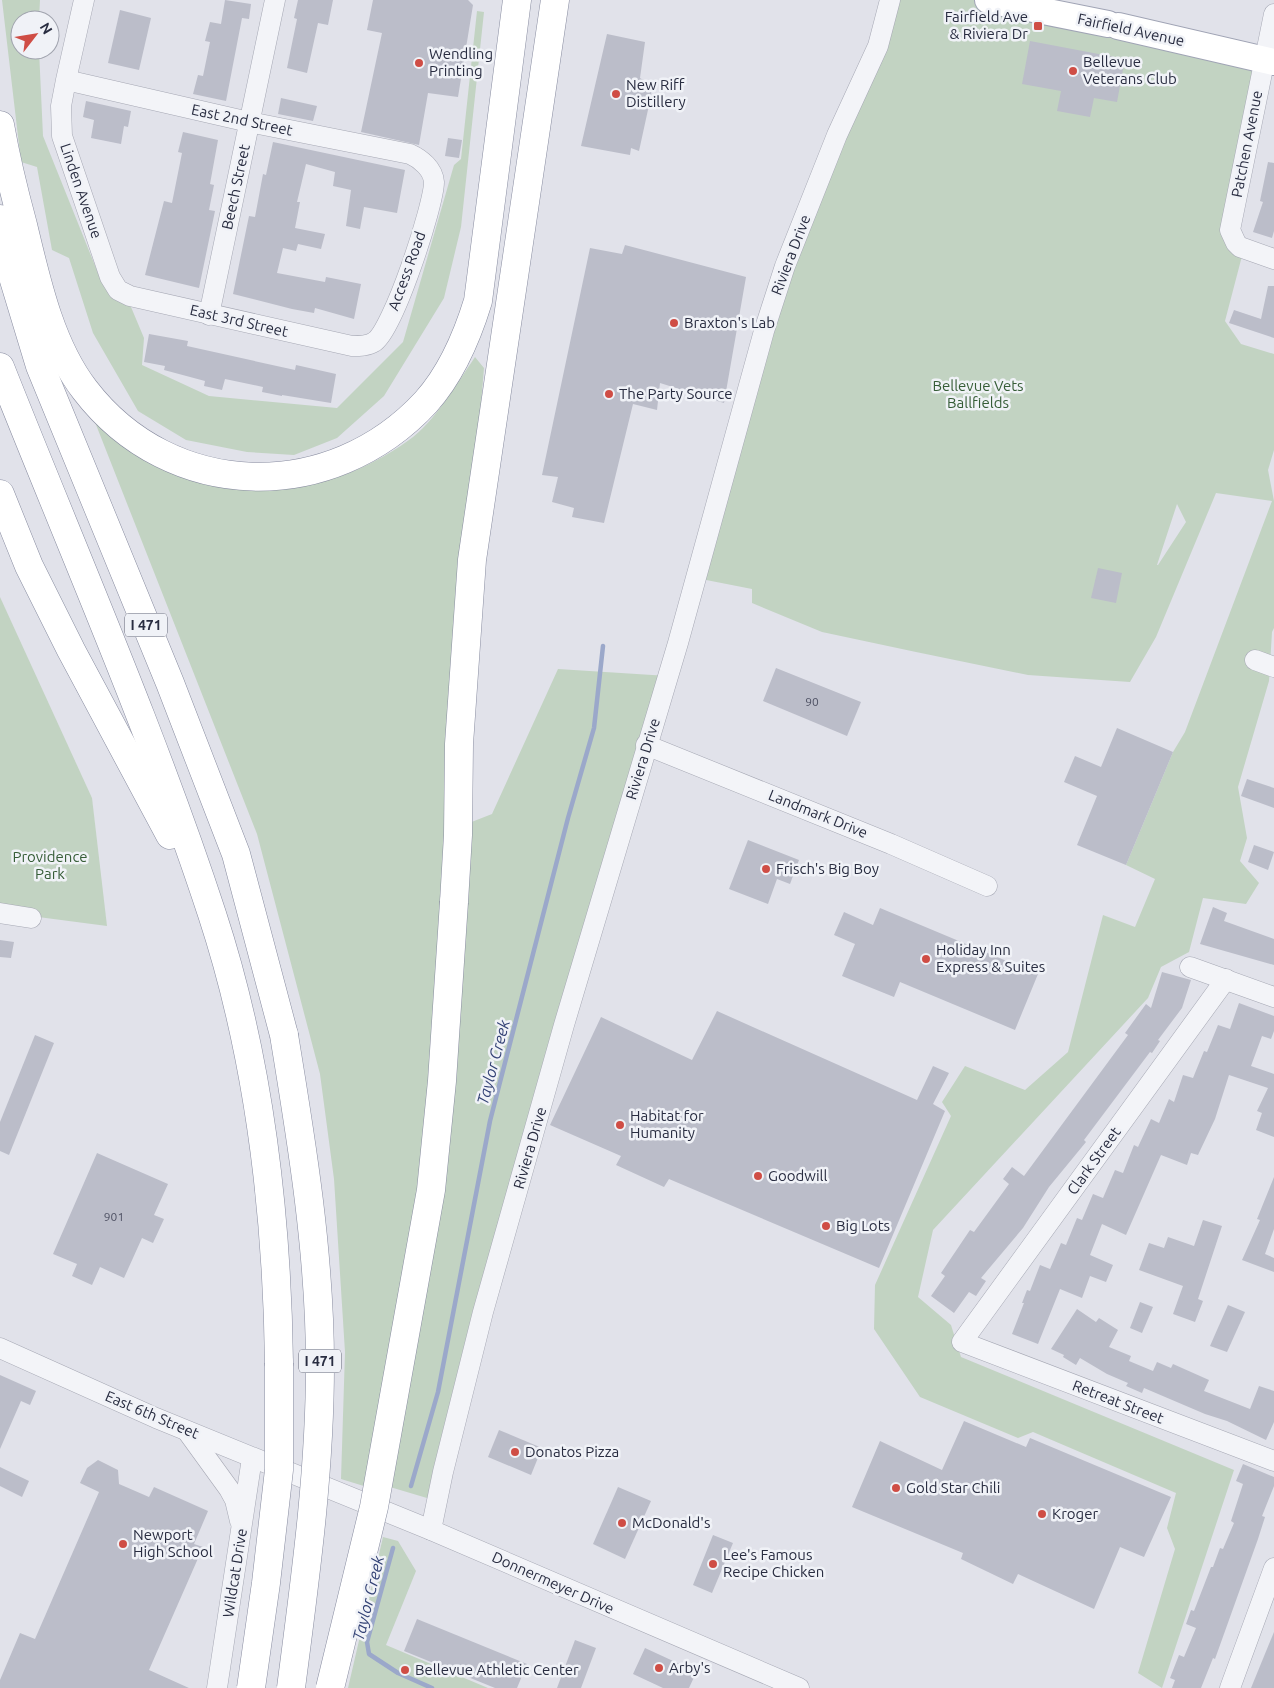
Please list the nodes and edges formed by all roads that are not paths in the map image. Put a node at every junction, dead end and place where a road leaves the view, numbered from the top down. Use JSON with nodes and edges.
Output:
{"nodes":[{"id":1,"x":84,"y":0,"type":"edge"},
{"id":2,"x":275,"y":0,"type":"edge"},
{"id":3,"x":517,"y":0,"type":"edge"},
{"id":4,"x":556,"y":0,"type":"edge"},
{"id":5,"x":890,"y":0,"type":"edge"},
{"id":6,"x":988,"y":0,"type":"edge"},
{"id":7,"x":1274,"y":14,"type":"edge"},
{"id":8,"x":1269,"y":61,"type":"edge"},
{"id":9,"x":66,"y":80,"type":"junction"},
{"id":10,"x":249,"y":122,"type":"junction"},
{"id":11,"x":0,"y":125,"type":"edge"},
{"id":12,"x":419,"y":158,"type":"joint"},
{"id":13,"x":0,"y":218,"type":"edge"},
{"id":14,"x":1274,"y":259,"type":"edge"},
{"id":15,"x":118,"y":290,"type":"joint"},
{"id":16,"x":209,"y":315,"type":"junction"},
{"id":17,"x":362,"y":346,"type":"joint"},
{"id":18,"x":0,"y":368,"type":"edge"},
{"id":19,"x":0,"y":494,"type":"edge"},
{"id":20,"x":646,"y":745,"type":"junction"},
{"id":21,"x":987,"y":886,"type":"dead end"},
{"id":22,"x":0,"y":913,"type":"edge"},
{"id":23,"x":213,"y":915,"type":"junction"},
{"id":24,"x":31,"y":918,"type":"dead end"},
{"id":25,"x":1190,"y":967,"type":"dead end"},
{"id":26,"x":1226,"y":979,"type":"junction"},
{"id":27,"x":1274,"y":997,"type":"edge"},
{"id":28,"x":962,"y":1342,"type":"joint"},
{"id":29,"x":0,"y":1348,"type":"edge"},
{"id":30,"x":187,"y":1431,"type":"junction"},
{"id":31,"x":252,"y":1458,"type":"junction"},
{"id":32,"x":1274,"y":1461,"type":"edge"},
{"id":33,"x":306,"y":1480,"type":"joint"},
{"id":34,"x":242,"y":1528,"type":"junction"},
{"id":35,"x":431,"y":1530,"type":"junction"},
{"id":36,"x":1274,"y":1568,"type":"edge"},
{"id":37,"x":217,"y":1688,"type":"edge"},
{"id":38,"x":251,"y":1688,"type":"edge"},
{"id":39,"x":291,"y":1688,"type":"edge"},
{"id":40,"x":330,"y":1688,"type":"edge"},
{"id":41,"x":799,"y":1688,"type":"edge"},
{"id":42,"x":1230,"y":1688,"type":"edge"}],
"edges":[{"from":1,"to":9,"type":"street","name":"Linden Avenue"},
{"from":2,"to":10,"type":"street","name":"Beech Street"},
{"from":3,"to":11,"type":"highway"},
{"from":4,"to":40,"type":"highway","bridge":true},
{"from":5,"to":20,"type":"street","name":"Riviera Drive"},
{"from":6,"to":8,"type":"main road","name":"Fairfield Avenue"},
{"from":7,"to":8,"type":"street","name":"Patchen Avenue"},
{"from":8,"to":14,"type":"street","name":"Patchen Avenue"},
{"from":9,"to":10,"type":"street","name":"East 2nd Street"},
{"from":9,"to":15,"type":"street","name":"Linden Avenue"},
{"from":10,"to":12,"type":"street","name":"East 2nd Street"},
{"from":10,"to":16,"type":"street","name":"Beech Street"},
{"from":12,"to":17,"type":"street","name":"Access Road"},
{"from":13,"to":39,"type":"highway","number":"I 471","bridge":true},
{"from":15,"to":16,"type":"street","name":"East 3rd Street"},
{"from":16,"to":17,"type":"street","name":"East 3rd Street"},
{"from":18,"to":23,"type":"highway","number":"I 471"},
{"from":19,"to":23,"type":"highway"},
{"from":20,"to":21,"type":"street","name":"Landmark Drive"},
{"from":20,"to":35,"type":"street","name":"Riviera Drive"},
{"from":22,"to":24,"type":"street"},
{"from":23,"to":38,"type":"highway","number":"I 471","bridge":true},
{"from":25,"to":26,"type":"street"},
{"from":26,"to":27,"type":"street"},
{"from":26,"to":28,"type":"street","name":"Clark Street"},
{"from":28,"to":32,"type":"street","name":"Retreat Street"},
{"from":29,"to":30,"type":"street","name":"East 6th Street"},
{"from":30,"to":31,"type":"street","name":"East 6th Street"},
{"from":30,"to":34,"type":"street"},
{"from":31,"to":33,"type":"street","name":"East 6th Street"},
{"from":31,"to":34,"type":"street","name":"Wildcat Drive"},
{"from":33,"to":35,"type":"street","name":"Donnermeyer Drive"},
{"from":34,"to":37,"type":"street","name":"Wildcat Drive"},
{"from":35,"to":41,"type":"street","name":"Donnermeyer Drive"},
{"from":36,"to":42,"type":"street"}]}
